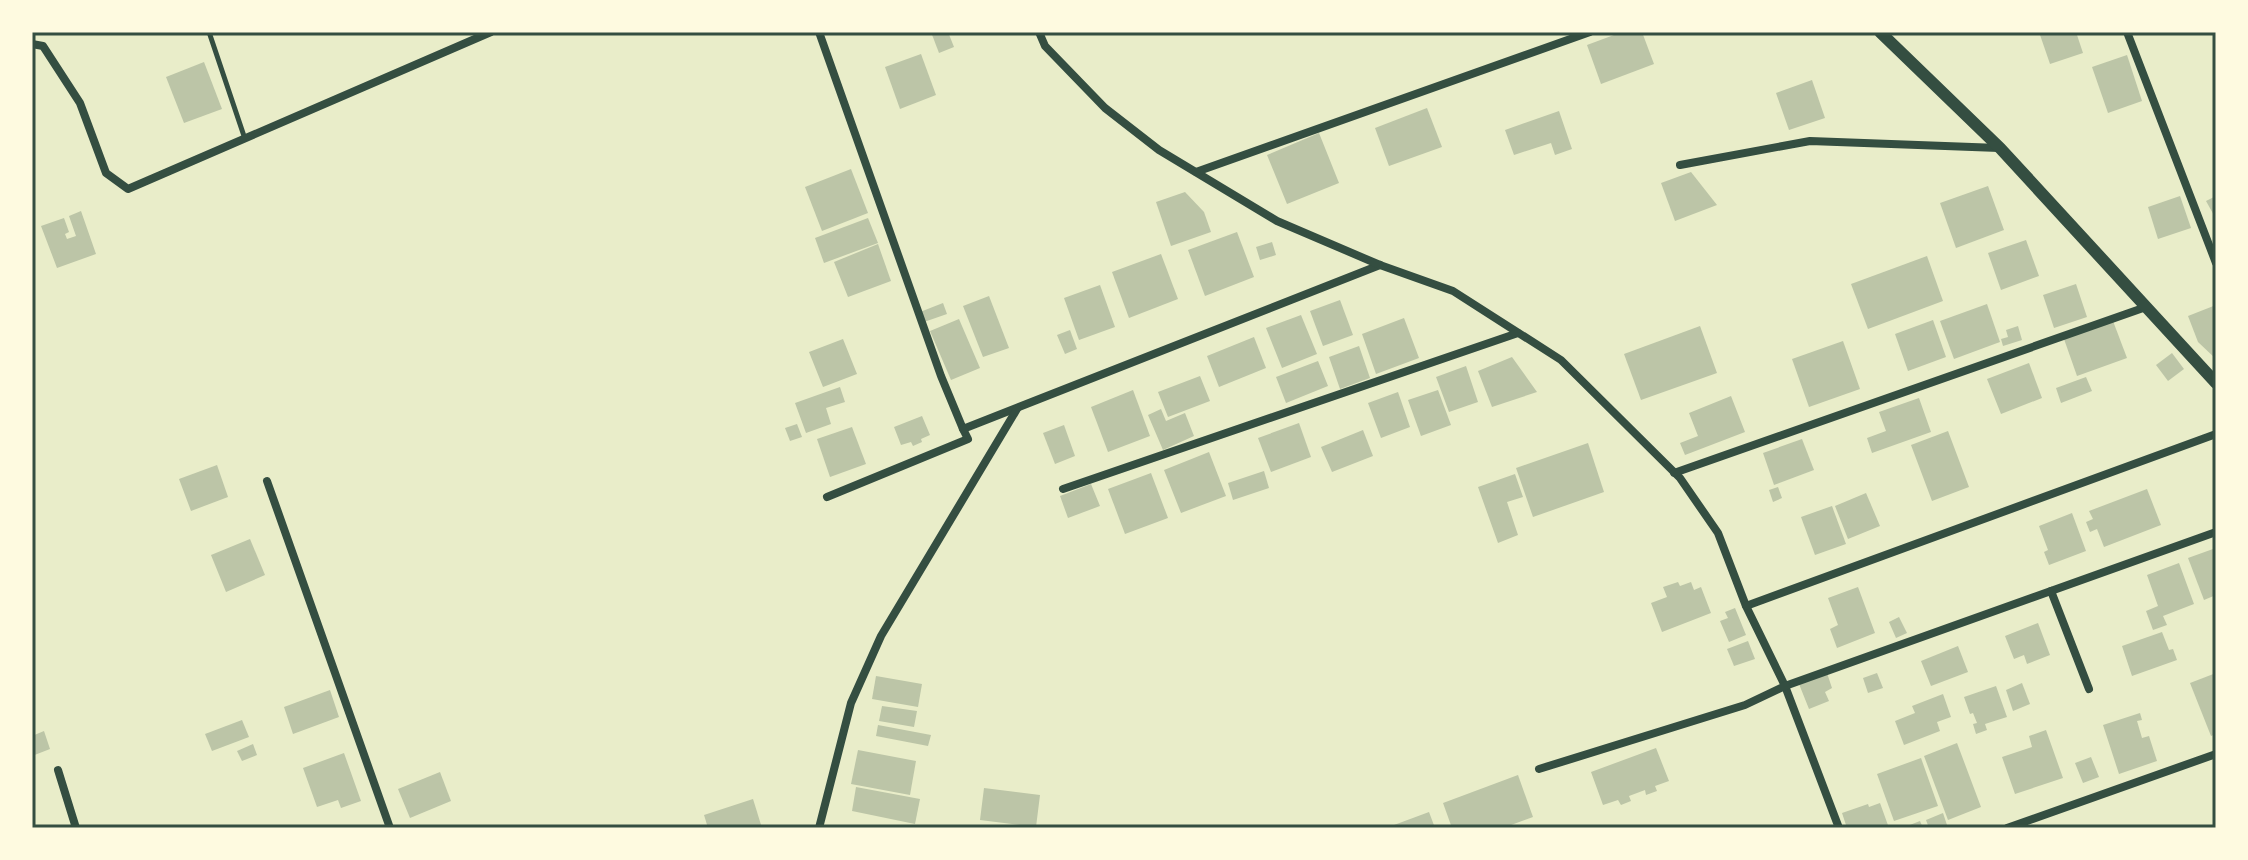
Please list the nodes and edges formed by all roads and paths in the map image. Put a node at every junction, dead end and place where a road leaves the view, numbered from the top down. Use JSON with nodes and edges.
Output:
{"nodes":[{"id":1,"x":209,"y":32,"type":"edge"},
{"id":2,"x":491,"y":32,"type":"edge"},
{"id":3,"x":819,"y":32,"type":"edge"},
{"id":4,"x":1039,"y":32,"type":"edge"},
{"id":5,"x":1590,"y":32,"type":"edge"},
{"id":6,"x":1880,"y":32,"type":"edge"},
{"id":7,"x":2127,"y":32,"type":"edge"},
{"id":8,"x":32,"y":44,"type":"edge"},
{"id":9,"x":245,"y":140,"type":"junction"},
{"id":10,"x":2000,"y":148,"type":"junction"},
{"id":11,"x":1680,"y":165,"type":"dead end"},
{"id":12,"x":1196,"y":172,"type":"junction"},
{"id":13,"x":2216,"y":263,"type":"edge"},
{"id":14,"x":1380,"y":265,"type":"junction"},
{"id":15,"x":2146,"y":307,"type":"junction"},
{"id":16,"x":1518,"y":333,"type":"junction"},
{"id":17,"x":2216,"y":383,"type":"edge"},
{"id":18,"x":1017,"y":408,"type":"junction"},
{"id":19,"x":963,"y":429,"type":"junction"},
{"id":20,"x":2216,"y":434,"type":"edge"},
{"id":21,"x":1674,"y":473,"type":"junction"},
{"id":22,"x":267,"y":481,"type":"dead end"},
{"id":23,"x":1063,"y":489,"type":"dead end"},
{"id":24,"x":827,"y":497,"type":"dead end"},
{"id":25,"x":2216,"y":532,"type":"edge"},
{"id":26,"x":2051,"y":591,"type":"junction"},
{"id":27,"x":1746,"y":606,"type":"junction"},
{"id":28,"x":1785,"y":686,"type":"junction"},
{"id":29,"x":2089,"y":689,"type":"dead end"},
{"id":30,"x":2216,"y":754,"type":"edge"},
{"id":31,"x":1539,"y":769,"type":"dead end"},
{"id":32,"x":58,"y":770,"type":"dead end"},
{"id":33,"x":76,"y":828,"type":"edge"},
{"id":34,"x":390,"y":828,"type":"edge"},
{"id":35,"x":819,"y":828,"type":"edge"},
{"id":36,"x":1839,"y":828,"type":"edge"},
{"id":37,"x":2007,"y":828,"type":"edge"}],
"edges":[{"from":1,"to":9,"type":"lane"},
{"from":2,"to":9,"type":"street"},
{"from":3,"to":19,"type":"street"},
{"from":4,"to":12,"type":"street"},
{"from":5,"to":12,"type":"street"},
{"from":6,"to":10,"type":"street"},
{"from":7,"to":13,"type":"street"},
{"from":8,"to":9,"type":"street"},
{"from":10,"to":11,"type":"street"},
{"from":10,"to":15,"type":"street"},
{"from":12,"to":14,"type":"street"},
{"from":14,"to":16,"type":"street"},
{"from":14,"to":18,"type":"street"},
{"from":15,"to":17,"type":"street"},
{"from":15,"to":21,"type":"street"},
{"from":16,"to":21,"type":"street"},
{"from":16,"to":23,"type":"street"},
{"from":18,"to":19,"type":"street"},
{"from":18,"to":35,"type":"street"},
{"from":19,"to":24,"type":"street"},
{"from":20,"to":27,"type":"street"},
{"from":21,"to":27,"type":"street"},
{"from":22,"to":34,"type":"street"},
{"from":25,"to":26,"type":"street"},
{"from":26,"to":28,"type":"street"},
{"from":26,"to":29,"type":"street"},
{"from":27,"to":28,"type":"street"},
{"from":28,"to":31,"type":"street"},
{"from":28,"to":36,"type":"street"},
{"from":30,"to":37,"type":"street"},
{"from":32,"to":33,"type":"street"}]}
